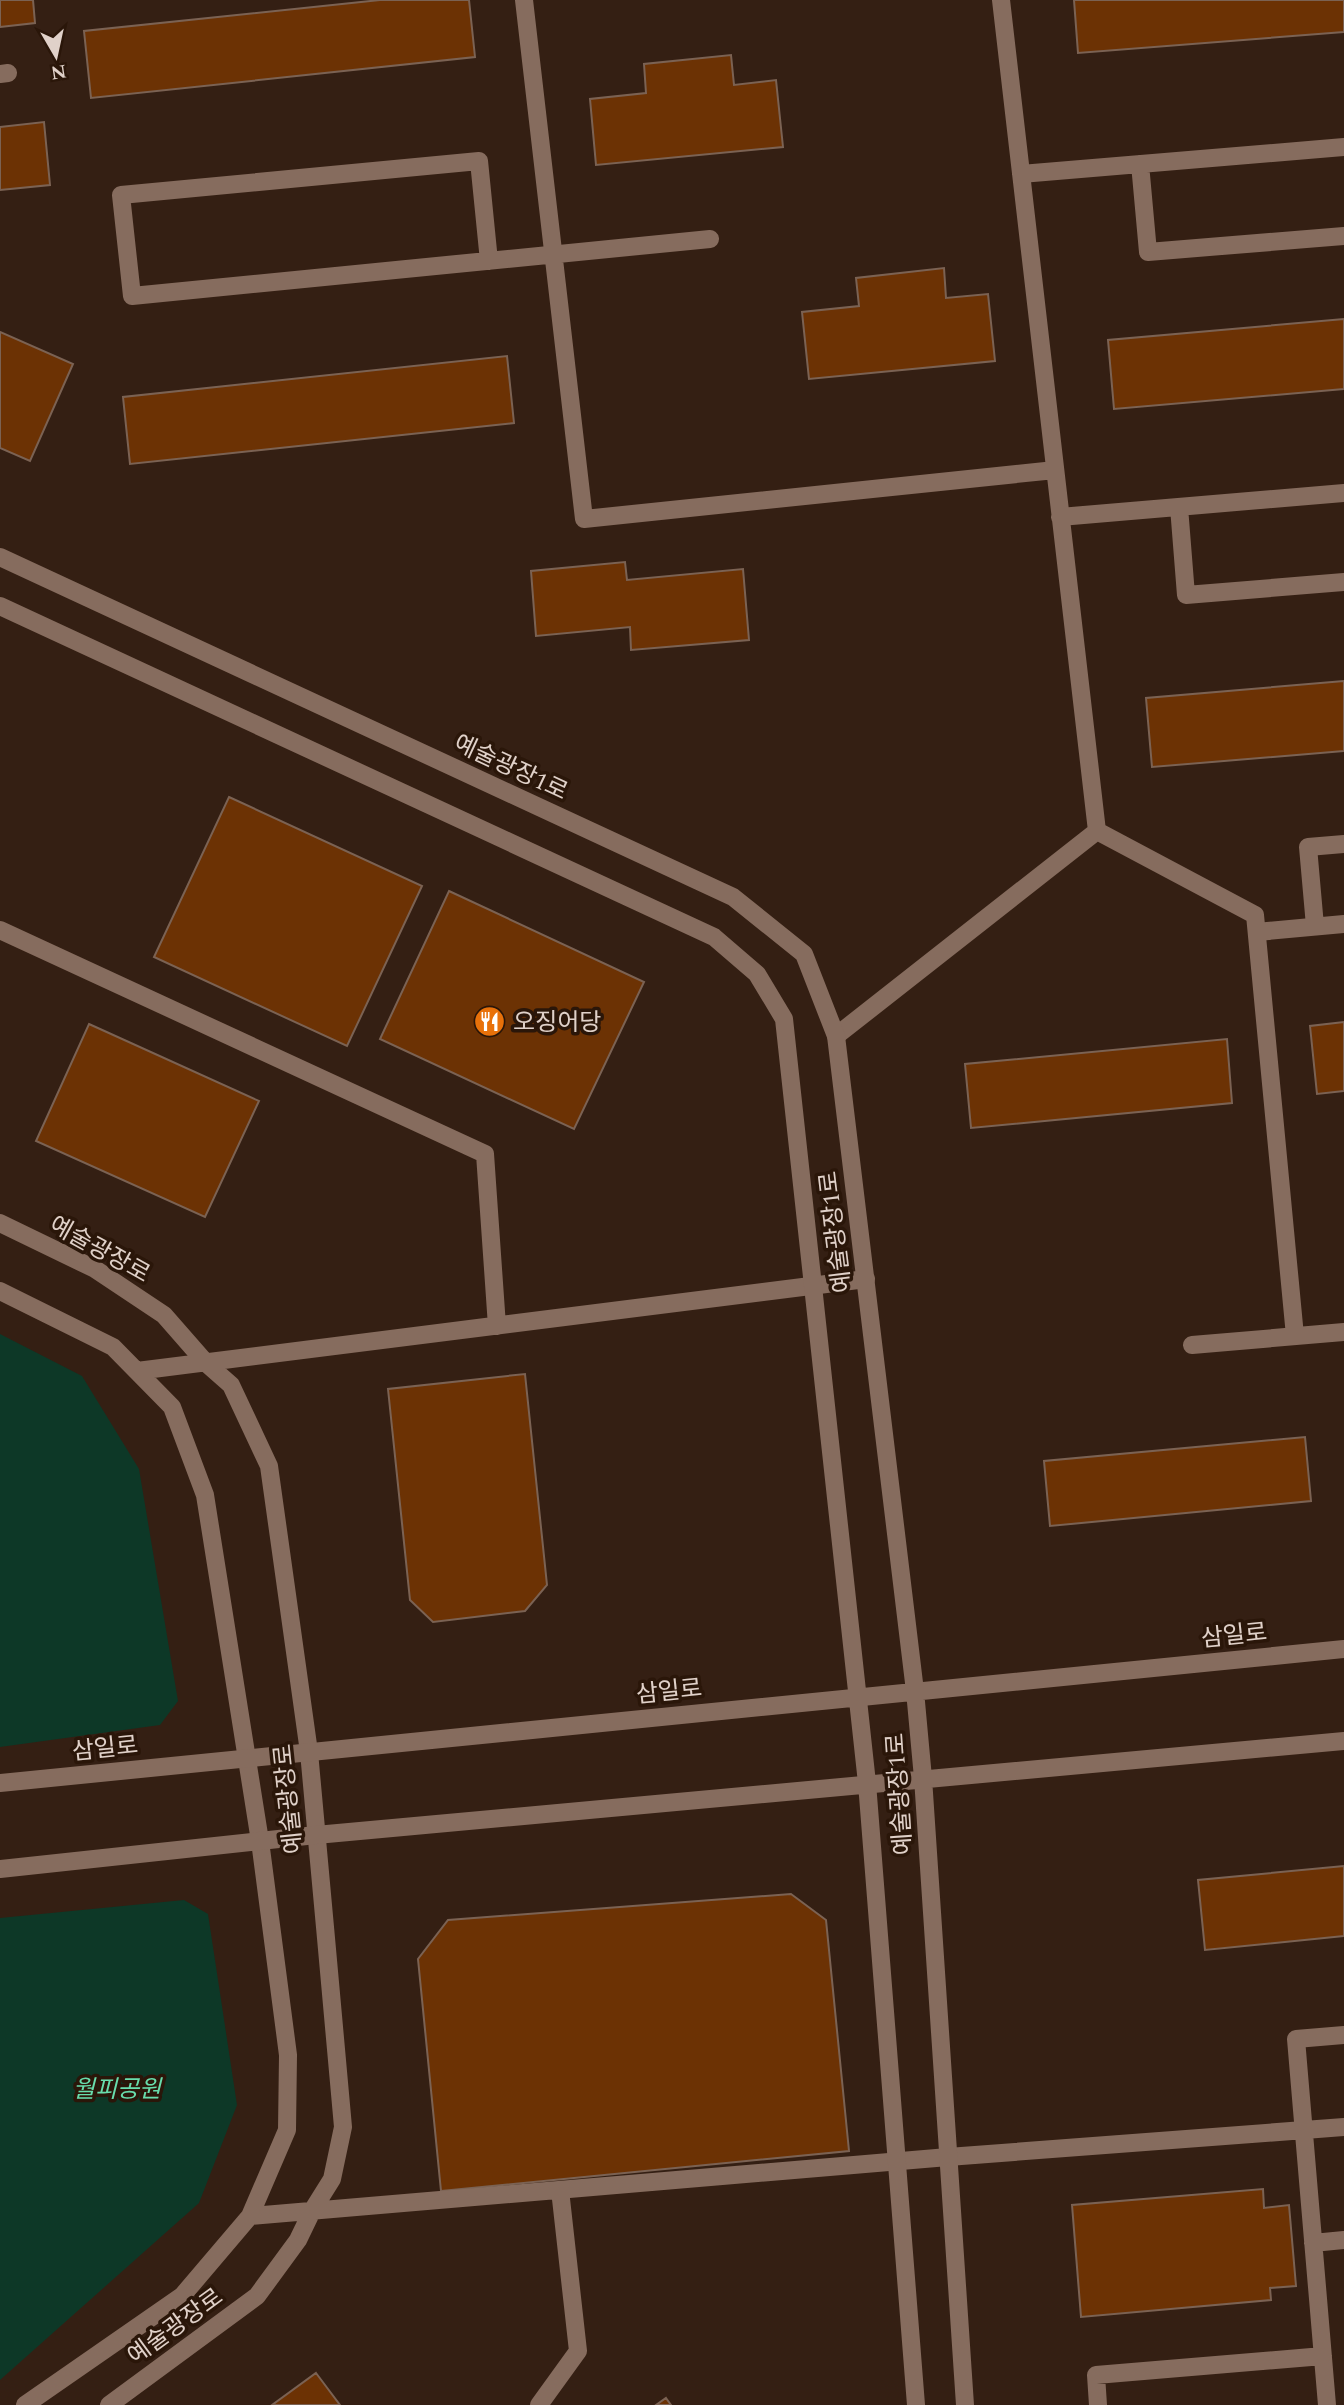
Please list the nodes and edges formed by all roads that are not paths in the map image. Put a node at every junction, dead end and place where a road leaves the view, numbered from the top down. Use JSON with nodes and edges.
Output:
{"nodes":[{"id":1,"x":524,"y":0,"type":"edge"},
{"id":2,"x":1001,"y":0,"type":"edge"},
{"id":3,"x":1344,"y":147,"type":"edge"},
{"id":4,"x":1140,"y":164,"type":"junction"},
{"id":5,"x":1021,"y":174,"type":"junction"},
{"id":6,"x":1344,"y":236,"type":"edge"},
{"id":7,"x":710,"y":239,"type":"dead end"},
{"id":8,"x":554,"y":254,"type":"junction"},
{"id":9,"x":489,"y":261,"type":"junction"},
{"id":10,"x":1055,"y":470,"type":"junction"},
{"id":11,"x":1344,"y":493,"type":"edge"},
{"id":12,"x":1179,"y":507,"type":"junction"},
{"id":13,"x":1060,"y":517,"type":"junction"},
{"id":14,"x":0,"y":557,"type":"edge"},
{"id":15,"x":1344,"y":582,"type":"edge"},
{"id":16,"x":0,"y":606,"type":"edge"},
{"id":17,"x":1097,"y":831,"type":"junction"},
{"id":18,"x":1344,"y":844,"type":"edge"},
{"id":19,"x":1344,"y":924,"type":"edge"},
{"id":20,"x":1315,"y":926,"type":"junction"},
{"id":21,"x":0,"y":930,"type":"edge"},
{"id":22,"x":1257,"y":932,"type":"junction"},
{"id":23,"x":836,"y":1036,"type":"junction"},
{"id":24,"x":0,"y":1223,"type":"edge"},
{"id":25,"x":866,"y":1279,"type":"junction"},
{"id":26,"x":813,"y":1286,"type":"junction"},
{"id":27,"x":0,"y":1291,"type":"edge"},
{"id":28,"x":497,"y":1326,"type":"junction"},
{"id":29,"x":1344,"y":1332,"type":"edge"},
{"id":30,"x":1295,"y":1336,"type":"junction"},
{"id":31,"x":1192,"y":1345,"type":"dead end"},
{"id":32,"x":205,"y":1363,"type":"junction"},
{"id":33,"x":137,"y":1371,"type":"junction"},
{"id":34,"x":1344,"y":1649,"type":"edge"},
{"id":35,"x":915,"y":1691,"type":"junction"},
{"id":36,"x":859,"y":1697,"type":"junction"},
{"id":37,"x":1344,"y":1741,"type":"edge"},
{"id":38,"x":309,"y":1752,"type":"junction"},
{"id":39,"x":247,"y":1758,"type":"junction"},
{"id":40,"x":923,"y":1778,"type":"junction"},
{"id":41,"x":0,"y":1783,"type":"edge"},
{"id":42,"x":867,"y":1783,"type":"junction"},
{"id":43,"x":316,"y":1835,"type":"junction"},
{"id":44,"x":260,"y":1841,"type":"junction"},
{"id":45,"x":0,"y":1869,"type":"edge"},
{"id":46,"x":1344,"y":2035,"type":"edge"},
{"id":47,"x":1344,"y":2127,"type":"edge"},
{"id":48,"x":1304,"y":2130,"type":"junction"},
{"id":49,"x":948,"y":2157,"type":"junction"},
{"id":50,"x":897,"y":2161,"type":"junction"},
{"id":51,"x":560,"y":2190,"type":"junction"},
{"id":52,"x":312,"y":2211,"type":"junction"},
{"id":53,"x":250,"y":2217,"type":"junction"},
{"id":54,"x":1344,"y":2240,"type":"edge"},
{"id":55,"x":1313,"y":2243,"type":"junction"},
{"id":56,"x":1323,"y":2356,"type":"junction"},
{"id":57,"x":25,"y":2405,"type":"edge"},
{"id":58,"x":109,"y":2405,"type":"edge"},
{"id":59,"x":539,"y":2405,"type":"edge"},
{"id":60,"x":916,"y":2405,"type":"edge"},
{"id":61,"x":965,"y":2405,"type":"edge"},
{"id":62,"x":1098,"y":2405,"type":"edge"},
{"id":63,"x":1327,"y":2405,"type":"edge"}],
"edges":[{"from":1,"to":8,"type":"street"},
{"from":2,"to":5,"type":"street"},
{"from":3,"to":4,"type":"street"},
{"from":4,"to":5,"type":"street"},
{"from":4,"to":6,"type":"street"},
{"from":5,"to":10,"type":"street"},
{"from":7,"to":8,"type":"street"},
{"from":8,"to":9,"type":"street"},
{"from":8,"to":10,"type":"street"},
{"from":9,"to":9,"type":"street"},
{"from":10,"to":13,"type":"street"},
{"from":11,"to":12,"type":"street"},
{"from":12,"to":13,"type":"street"},
{"from":12,"to":15,"type":"street"},
{"from":13,"to":17,"type":"street"},
{"from":14,"to":23,"type":"street","name":"예술광장1로"},
{"from":16,"to":26,"type":"street","name":"예술광장1로"},
{"from":17,"to":22,"type":"street"},
{"from":17,"to":23,"type":"street"},
{"from":18,"to":20,"type":"street"},
{"from":19,"to":20,"type":"street"},
{"from":20,"to":22,"type":"street"},
{"from":21,"to":28,"type":"street"},
{"from":22,"to":30,"type":"street"},
{"from":23,"to":25,"type":"street","name":"예술광장1로"},
{"from":24,"to":32,"type":"street","name":"예술광장로"},
{"from":25,"to":26,"type":"street"},
{"from":25,"to":35,"type":"street","name":"예술광장1로"},
{"from":26,"to":28,"type":"street"},
{"from":26,"to":36,"type":"street","name":"예술광장1로"},
{"from":27,"to":33,"type":"street","name":"예술광장로"},
{"from":28,"to":32,"type":"street"},
{"from":29,"to":30,"type":"street"},
{"from":30,"to":31,"type":"street"},
{"from":32,"to":33,"type":"street"},
{"from":32,"to":38,"type":"street","name":"예술광장로"},
{"from":33,"to":39,"type":"street","name":"예술광장로"},
{"from":34,"to":35,"type":"street","name":"삼일로"},
{"from":35,"to":36,"type":"street","name":"삼일로"},
{"from":35,"to":40,"type":"street","name":"예술광장1로"},
{"from":36,"to":38,"type":"street","name":"삼일로"},
{"from":36,"to":42,"type":"street","name":"예술광장1로"},
{"from":37,"to":40,"type":"street"},
{"from":38,"to":39,"type":"street","name":"삼일로"},
{"from":38,"to":43,"type":"street","name":"예술광장로"},
{"from":39,"to":41,"type":"street","name":"삼일로"},
{"from":39,"to":44,"type":"street","name":"예술광장로"},
{"from":40,"to":42,"type":"street"},
{"from":40,"to":49,"type":"street","name":"예술광장1로"},
{"from":42,"to":43,"type":"street"},
{"from":42,"to":50,"type":"street","name":"예술광장1로"},
{"from":43,"to":44,"type":"street"},
{"from":43,"to":52,"type":"street","name":"예술광장로"},
{"from":44,"to":45,"type":"street"},
{"from":44,"to":53,"type":"street","name":"예술광장로"},
{"from":46,"to":48,"type":"street"},
{"from":47,"to":48,"type":"street"},
{"from":48,"to":49,"type":"street"},
{"from":48,"to":55,"type":"street"},
{"from":49,"to":50,"type":"street"},
{"from":49,"to":61,"type":"street","name":"예술광장1로"},
{"from":50,"to":51,"type":"street"},
{"from":50,"to":60,"type":"street","name":"예술광장1로"},
{"from":51,"to":52,"type":"street"},
{"from":51,"to":59,"type":"street"},
{"from":52,"to":53,"type":"street"},
{"from":52,"to":58,"type":"street","name":"예술광장로"},
{"from":53,"to":57,"type":"street","name":"예술광장로"},
{"from":54,"to":55,"type":"street"},
{"from":55,"to":56,"type":"street"},
{"from":56,"to":62,"type":"street"},
{"from":56,"to":63,"type":"street"}]}
